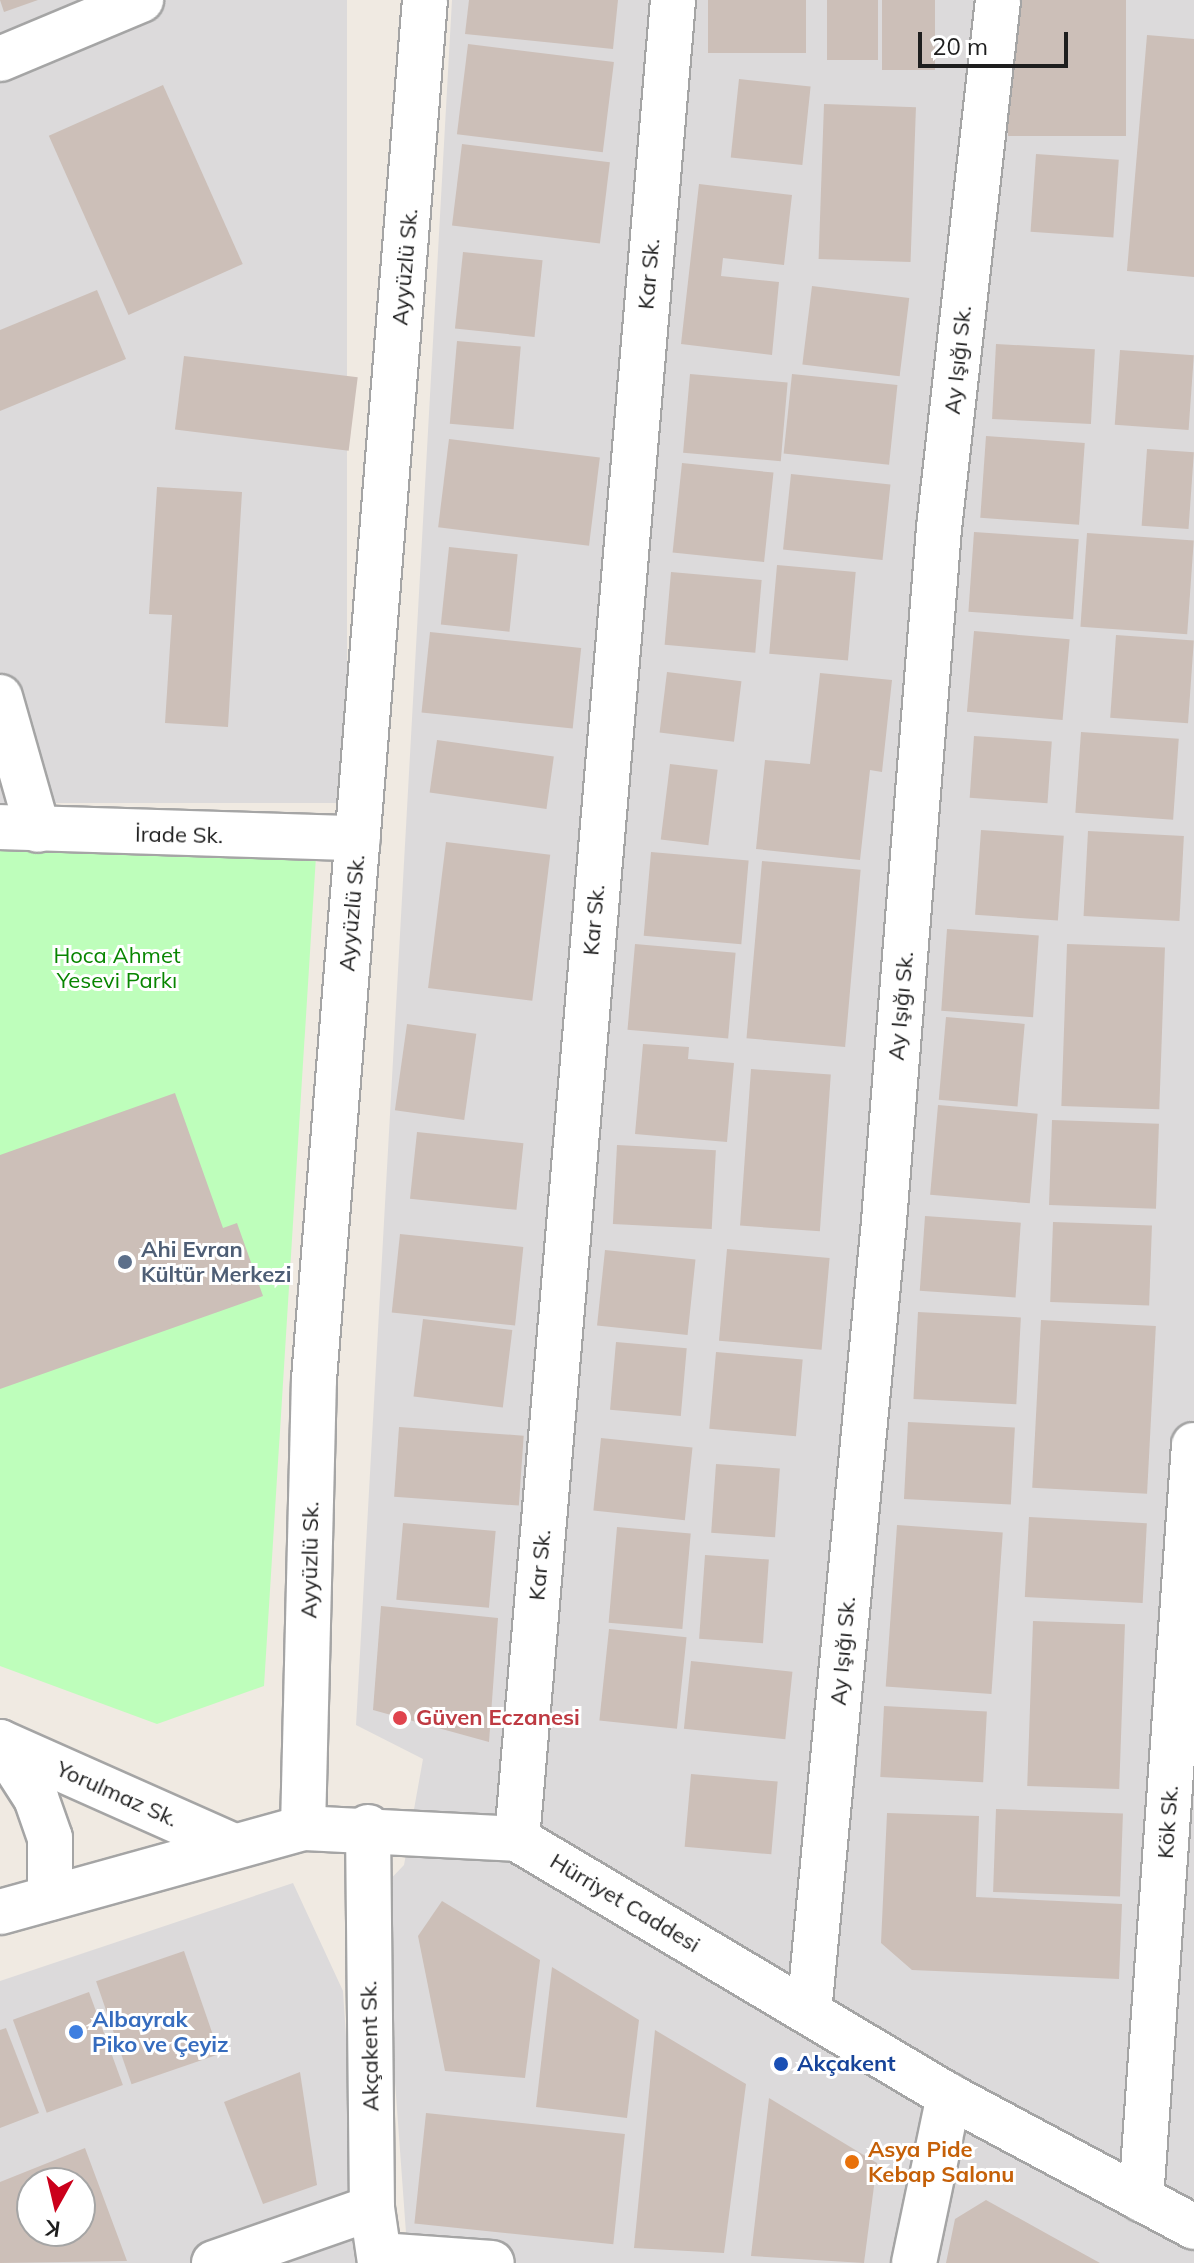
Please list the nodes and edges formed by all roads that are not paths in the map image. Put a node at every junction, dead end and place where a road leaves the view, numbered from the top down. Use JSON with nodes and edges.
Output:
{"nodes":[{"id":1,"x":141,"y":0,"type":"edge"},
{"id":2,"x":408,"y":0,"type":"edge"},
{"id":3,"x":425,"y":0,"type":"edge"},
{"id":4,"x":673,"y":0,"type":"edge"},
{"id":5,"x":998,"y":0,"type":"edge"},
{"id":6,"x":0,"y":59,"type":"edge"},
{"id":7,"x":420,"y":86,"type":"junction"},
{"id":8,"x":0,"y":697,"type":"edge"},
{"id":9,"x":19,"y":828,"type":"edge"},
{"id":10,"x":358,"y":838,"type":"junction"},
{"id":11,"x":1194,"y":1445,"type":"edge"},
{"id":12,"x":1186,"y":1682,"type":"edge"},
{"id":13,"x":0,"y":1742,"type":"edge"},
{"id":14,"x":368,"y":1827,"type":"junction"},
{"id":15,"x":303,"y":1828,"type":"junction"},
{"id":16,"x":517,"y":1839,"type":"junction"},
{"id":17,"x":234,"y":1846,"type":"junction"},
{"id":18,"x":50,"y":1898,"type":"junction"},
{"id":19,"x":0,"y":1912,"type":"edge"},
{"id":20,"x":1175,"y":1997,"type":"edge"},
{"id":21,"x":809,"y":2012,"type":"junction"},
{"id":22,"x":949,"y":2096,"type":"junction"},
{"id":23,"x":1141,"y":2199,"type":"junction"},
{"id":24,"x":372,"y":2208,"type":"junction"},
{"id":25,"x":1194,"y":2227,"type":"edge"},
{"id":26,"x":380,"y":2259,"type":"edge"},
{"id":27,"x":438,"y":2261,"type":"edge"},
{"id":28,"x":214,"y":2263,"type":"edge"},
{"id":29,"x":492,"y":2263,"type":"edge"},
{"id":30,"x":914,"y":2263,"type":"edge"}],
"edges":[{"from":1,"to":6,"type":"street"},
{"from":2,"to":7,"type":"street"},
{"from":3,"to":7,"type":"street","name":"Ayyüzlü Sk."},
{"from":4,"to":16,"type":"street","name":"Kar Sk."},
{"from":5,"to":21,"type":"street","name":"Ay Işığı Sk."},
{"from":7,"to":10,"type":"street","name":"Ayyüzlü Sk."},
{"from":8,"to":9,"type":"street"},
{"from":9,"to":10,"type":"street","name":"İrade Sk."},
{"from":10,"to":15,"type":"street","name":"Ayyüzlü Sk."},
{"from":11,"to":12,"type":"street","name":"Kök Sk."},
{"from":12,"to":20,"type":"street","name":"Kök Sk."},
{"from":13,"to":17,"type":"street","name":"Yorulmaz Sk."},
{"from":13,"to":18,"type":"street"},
{"from":14,"to":15,"type":"street","name":"Hürriyet Caddesi"},
{"from":14,"to":16,"type":"street","name":"Hürriyet Caddesi"},
{"from":14,"to":24,"type":"street","name":"Akçakent Sk."},
{"from":15,"to":17,"type":"street","name":"Hürriyet Caddesi"},
{"from":16,"to":21,"type":"street","name":"Hürriyet Caddesi"},
{"from":17,"to":18,"type":"street","name":"Hürriyet Caddesi"},
{"from":18,"to":19,"type":"street","name":"Hürriyet Caddesi"},
{"from":20,"to":23,"type":"street","name":"Kök Sk."},
{"from":21,"to":22,"type":"street","name":"Hürriyet Caddesi"},
{"from":22,"to":23,"type":"street","name":"Hürriyet Caddesi"},
{"from":22,"to":30,"type":"street"},
{"from":23,"to":25,"type":"street","name":"Hürriyet Caddesi"},
{"from":24,"to":26,"type":"street","name":"Akçakent Sk."},
{"from":24,"to":28,"type":"street"},
{"from":26,"to":27,"type":"street"},
{"from":27,"to":29,"type":"street"}]}
